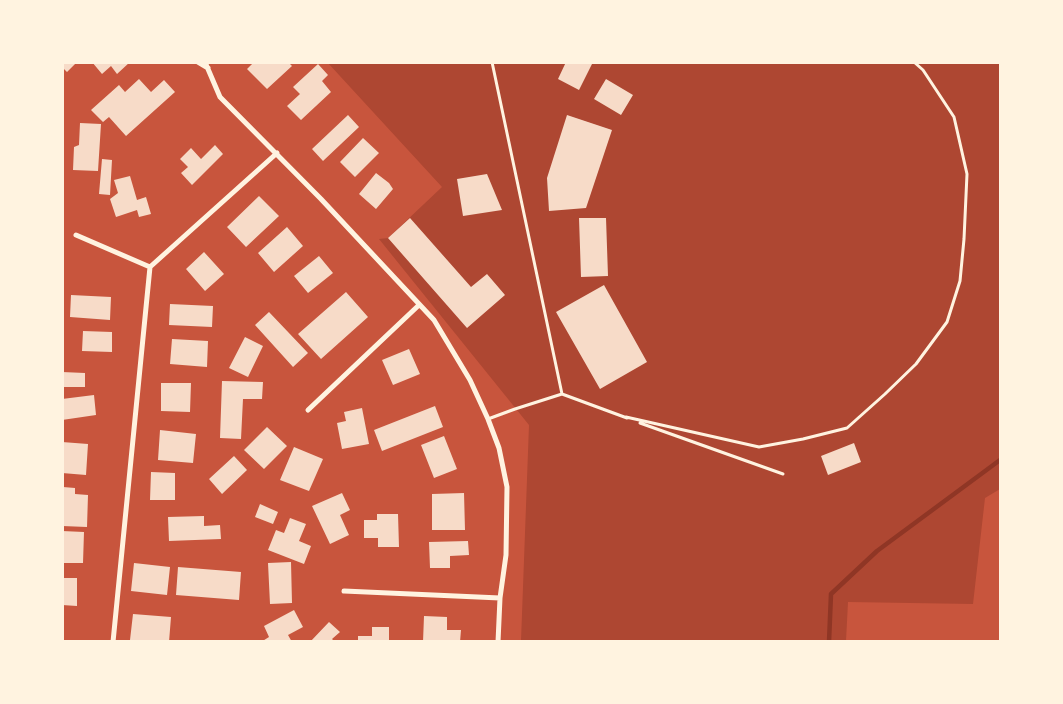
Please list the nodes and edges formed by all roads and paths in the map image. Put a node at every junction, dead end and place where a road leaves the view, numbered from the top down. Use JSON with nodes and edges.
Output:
{"nodes":[{"id":1,"x":198,"y":62,"type":"edge"},
{"id":2,"x":205,"y":62,"type":"edge"},
{"id":3,"x":492,"y":62,"type":"edge"},
{"id":4,"x":914,"y":62,"type":"edge"},
{"id":5,"x":209,"y":68,"type":"junction"},
{"id":6,"x":277,"y":153,"type":"junction"},
{"id":7,"x":76,"y":234,"type":"dead end"},
{"id":8,"x":150,"y":267,"type":"junction"},
{"id":9,"x":419,"y":305,"type":"junction"},
{"id":10,"x":562,"y":394,"type":"junction"},
{"id":11,"x":308,"y":410,"type":"dead end"},
{"id":12,"x":626,"y":417,"type":"junction"},
{"id":13,"x":488,"y":419,"type":"junction"},
{"id":14,"x":783,"y":474,"type":"dead end"},
{"id":15,"x":344,"y":591,"type":"dead end"},
{"id":16,"x":500,"y":598,"type":"junction"},
{"id":17,"x":113,"y":642,"type":"edge"},
{"id":18,"x":498,"y":642,"type":"edge"}],
"edges":[{"from":1,"to":5,"type":"street"},
{"from":2,"to":5,"type":"street"},
{"from":3,"to":10,"type":"lane"},
{"from":4,"to":12,"type":"lane"},
{"from":5,"to":6,"type":"street"},
{"from":6,"to":8,"type":"street"},
{"from":6,"to":9,"type":"street"},
{"from":7,"to":8,"type":"street"},
{"from":8,"to":17,"type":"street"},
{"from":9,"to":11,"type":"street"},
{"from":9,"to":13,"type":"street"},
{"from":10,"to":12,"type":"lane"},
{"from":10,"to":13,"type":"lane"},
{"from":12,"to":14,"type":"lane"},
{"from":13,"to":16,"type":"street"},
{"from":15,"to":16,"type":"street"},
{"from":16,"to":18,"type":"street"}]}
